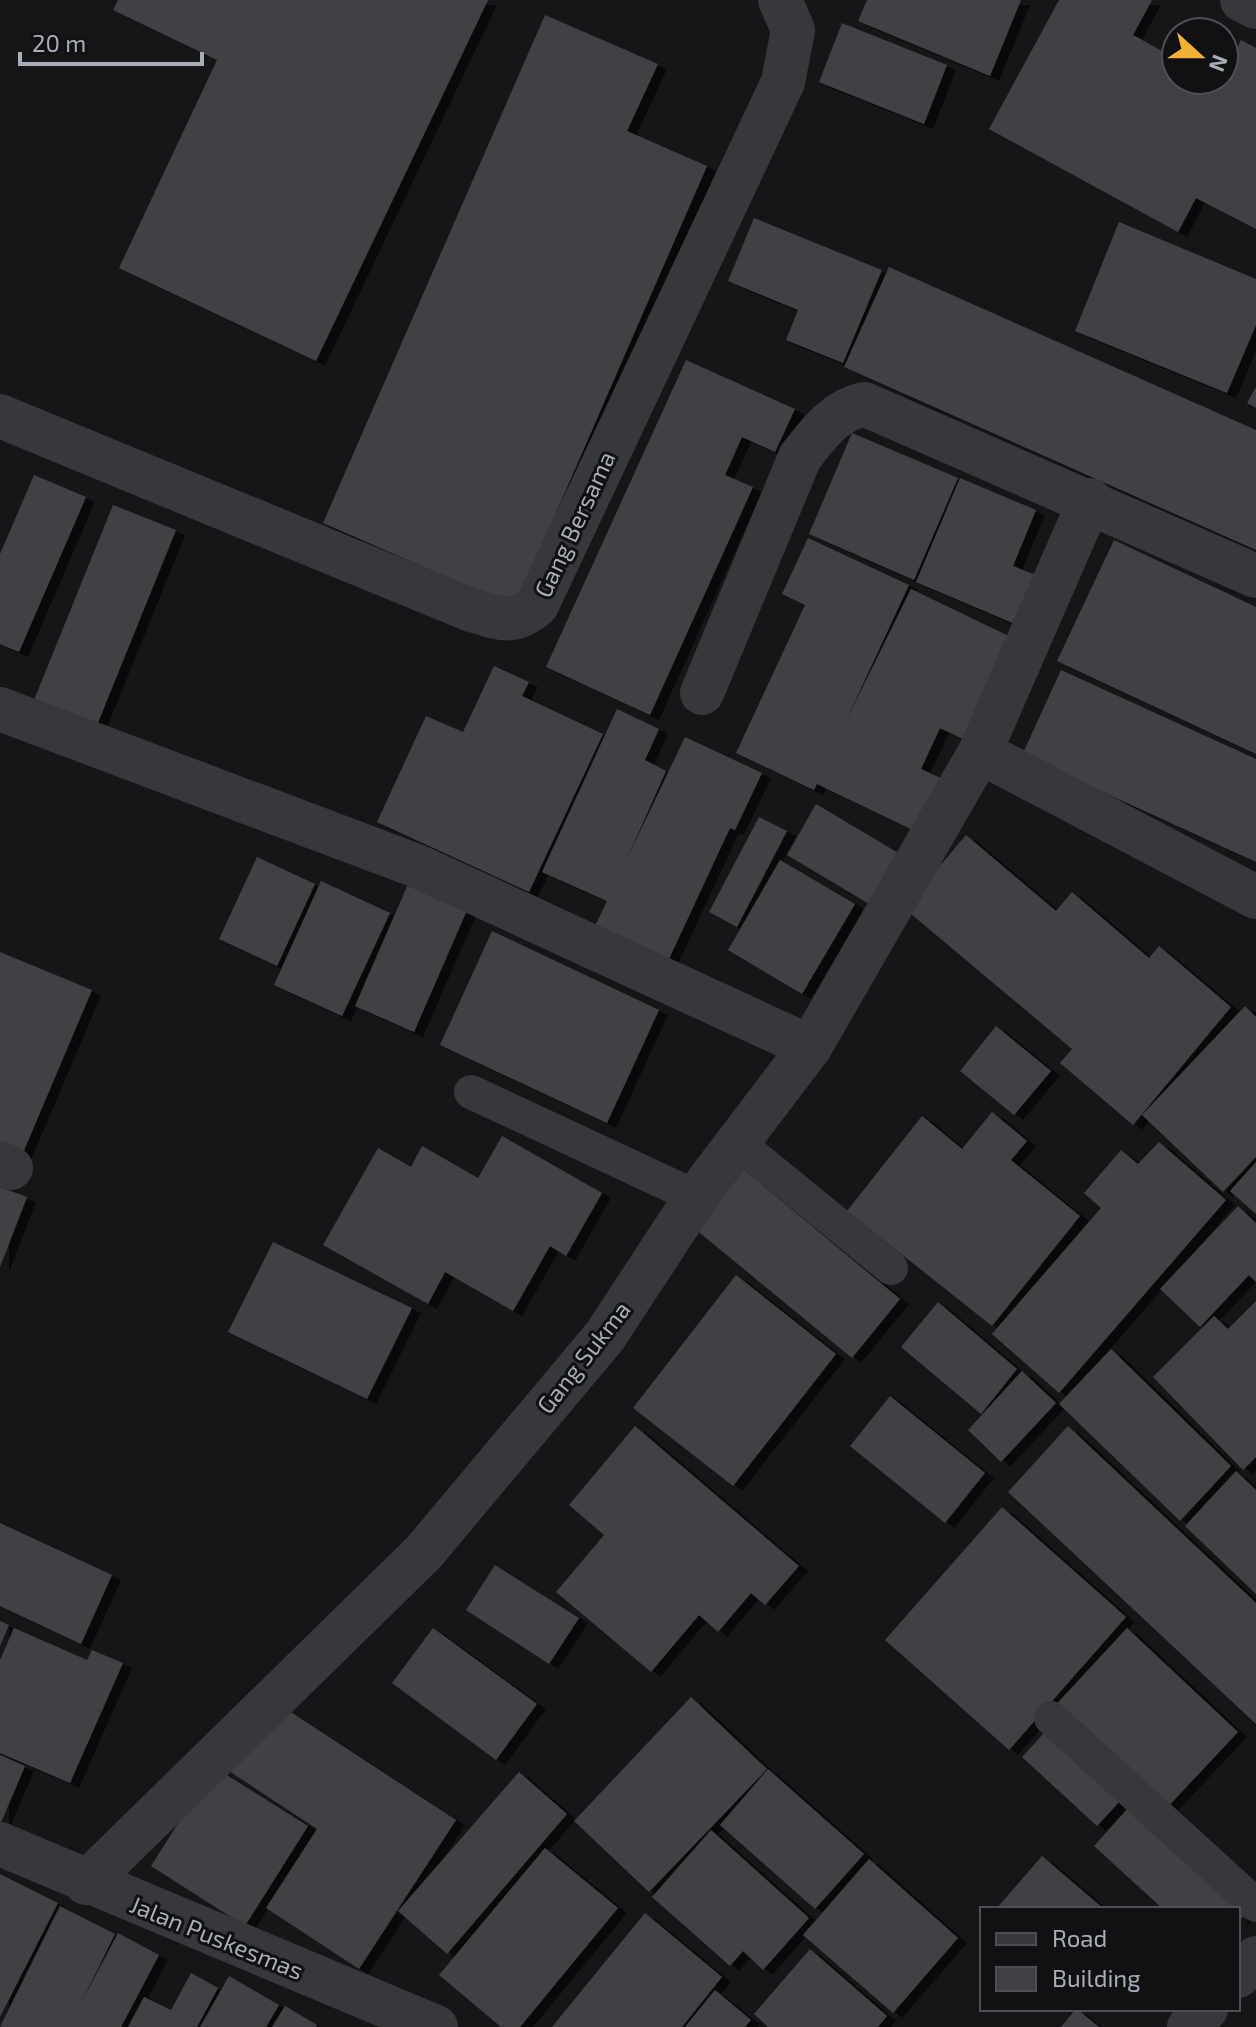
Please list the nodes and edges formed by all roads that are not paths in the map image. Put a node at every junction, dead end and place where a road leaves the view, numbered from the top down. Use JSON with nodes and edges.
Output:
{"nodes":[{"id":1,"x":780,"y":0,"type":"edge"},
{"id":2,"x":1242,"y":0,"type":"edge"},
{"id":3,"x":1256,"y":7,"type":"edge"},
{"id":4,"x":0,"y":416,"type":"edge"},
{"id":5,"x":1090,"y":500,"type":"junction"},
{"id":6,"x":1256,"y":576,"type":"edge"},
{"id":7,"x":702,"y":693,"type":"dead end"},
{"id":8,"x":0,"y":709,"type":"edge"},
{"id":9,"x":980,"y":752,"type":"junction"},
{"id":10,"x":1256,"y":897,"type":"edge"},
{"id":11,"x":810,"y":1047,"type":"junction"},
{"id":12,"x":471,"y":1092,"type":"dead end"},
{"id":13,"x":739,"y":1144,"type":"junction"},
{"id":14,"x":696,"y":1197,"type":"junction"},
{"id":15,"x":891,"y":1268,"type":"dead end"},
{"id":16,"x":1051,"y":1718,"type":"dead end"},
{"id":17,"x":0,"y":1844,"type":"edge"},
{"id":18,"x":86,"y":1883,"type":"junction"},
{"id":19,"x":1256,"y":1905,"type":"edge"},
{"id":20,"x":1256,"y":1958,"type":"edge"},
{"id":21,"x":1240,"y":1974,"type":"edge"},
{"id":22,"x":1204,"y":2011,"type":"edge"},
{"id":23,"x":436,"y":2027,"type":"edge"},
{"id":24,"x":1189,"y":2027,"type":"edge"}],
"edges":[{"from":1,"to":4,"type":"street","name":"Gang Bersama"},
{"from":2,"to":3,"type":"street"},
{"from":5,"to":6,"type":"street"},
{"from":5,"to":7,"type":"street"},
{"from":5,"to":9,"type":"street","name":"Gang Sukma"},
{"from":8,"to":11,"type":"street"},
{"from":9,"to":10,"type":"street"},
{"from":9,"to":11,"type":"street","name":"Gang Sukma"},
{"from":11,"to":13,"type":"street","name":"Gang Sukma"},
{"from":12,"to":14,"type":"lane"},
{"from":13,"to":14,"type":"street","name":"Gang Sukma"},
{"from":13,"to":15,"type":"lane"},
{"from":14,"to":18,"type":"street","name":"Gang Sukma"},
{"from":16,"to":19,"type":"lane"},
{"from":17,"to":18,"type":"street","name":"Jalan Puskesmas"},
{"from":18,"to":23,"type":"street","name":"Jalan Puskesmas"},
{"from":20,"to":21,"type":"street"},
{"from":22,"to":24,"type":"street"}]}
